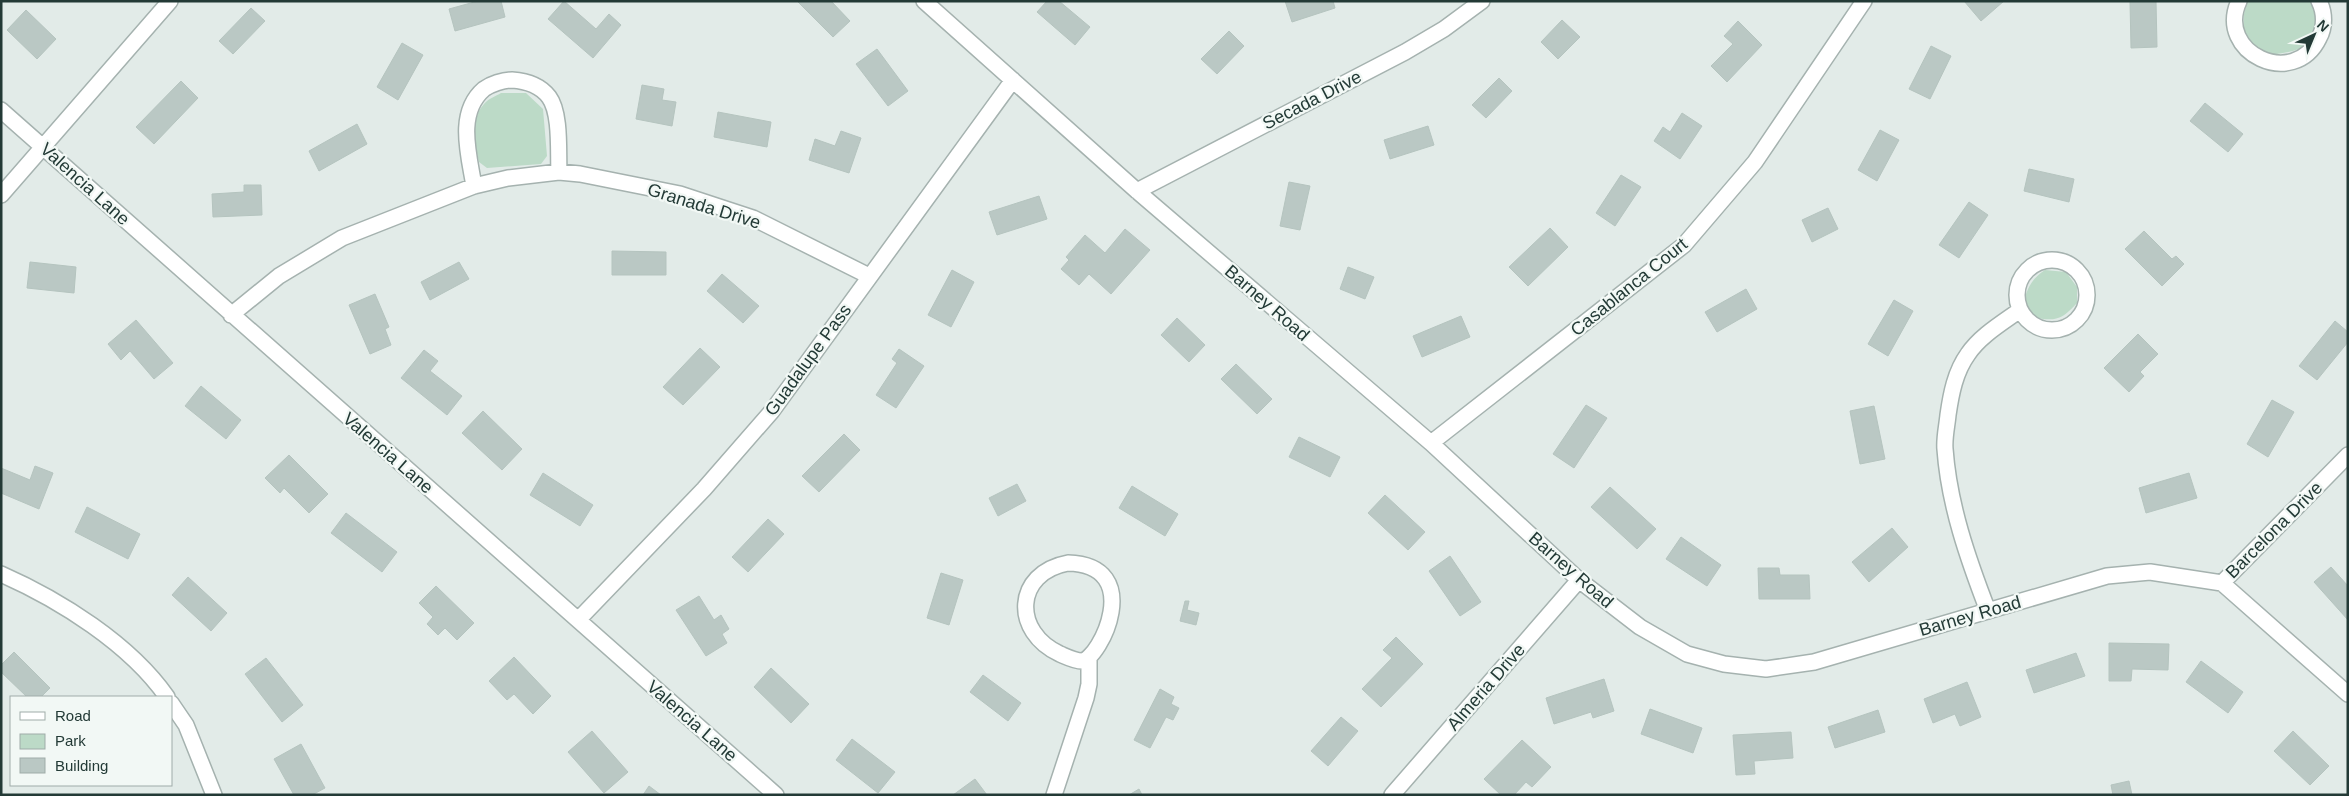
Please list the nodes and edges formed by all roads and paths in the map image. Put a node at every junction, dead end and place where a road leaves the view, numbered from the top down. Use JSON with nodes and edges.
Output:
{"nodes":[{"id":1,"x":170,"y":1,"type":"edge"},
{"id":2,"x":924,"y":1,"type":"edge"},
{"id":3,"x":1482,"y":1,"type":"edge"},
{"id":4,"x":1864,"y":1,"type":"edge"},
{"id":5,"x":2239,"y":1,"type":"edge"},
{"id":6,"x":2319,"y":1,"type":"edge"},
{"id":7,"x":1014,"y":80,"type":"junction"},
{"id":8,"x":1,"y":110,"type":"edge"},
{"id":9,"x":43,"y":145,"type":"junction"},
{"id":10,"x":559,"y":172,"type":"junction"},
{"id":11,"x":474,"y":186,"type":"junction"},
{"id":12,"x":1137,"y":190,"type":"junction"},
{"id":13,"x":1,"y":195,"type":"edge"},
{"id":14,"x":869,"y":276,"type":"junction"},
{"id":15,"x":2020,"y":310,"type":"junction"},
{"id":16,"x":231,"y":316,"type":"junction"},
{"id":17,"x":1430,"y":443,"type":"junction"},
{"id":18,"x":2348,"y":456,"type":"edge"},
{"id":19,"x":1,"y":574,"type":"edge"},
{"id":20,"x":1579,"y":580,"type":"junction"},
{"id":21,"x":2222,"y":583,"type":"junction"},
{"id":22,"x":1988,"y":611,"type":"junction"},
{"id":23,"x":578,"y":620,"type":"junction"},
{"id":24,"x":1089,"y":658,"type":"junction"},
{"id":25,"x":2348,"y":694,"type":"edge"},
{"id":26,"x":166,"y":696,"type":"edge"},
{"id":27,"x":172,"y":704,"type":"edge"},
{"id":28,"x":214,"y":795,"type":"edge"},
{"id":29,"x":776,"y":795,"type":"edge"},
{"id":30,"x":1054,"y":795,"type":"edge"},
{"id":31,"x":1392,"y":795,"type":"edge"}],
"edges":[{"from":1,"to":9,"type":"street"},
{"from":2,"to":7,"type":"street","name":"Barney Road"},
{"from":3,"to":12,"type":"street","name":"Secada Drive"},
{"from":4,"to":17,"type":"street","name":"Casablanca Court"},
{"from":5,"to":6,"type":"street"},
{"from":7,"to":12,"type":"street","name":"Barney Road"},
{"from":7,"to":14,"type":"street","name":"Guadalupe Pass"},
{"from":8,"to":9,"type":"street","name":"Valencia Lane"},
{"from":9,"to":13,"type":"street"},
{"from":9,"to":16,"type":"street","name":"Valencia Lane"},
{"from":10,"to":11,"type":"street","name":"Granada Drive"},
{"from":10,"to":11,"type":"street"},
{"from":10,"to":14,"type":"street","name":"Granada Drive"},
{"from":11,"to":16,"type":"street","name":"Granada Drive"},
{"from":12,"to":17,"type":"street","name":"Barney Road"},
{"from":14,"to":23,"type":"street","name":"Guadalupe Pass"},
{"from":15,"to":15,"type":"street"},
{"from":15,"to":22,"type":"street"},
{"from":16,"to":23,"type":"street","name":"Valencia Lane"},
{"from":17,"to":20,"type":"street","name":"Barney Road"},
{"from":18,"to":21,"type":"street","name":"Barcelona Drive"},
{"from":19,"to":26,"type":"street"},
{"from":20,"to":22,"type":"street","name":"Barney Road"},
{"from":20,"to":31,"type":"street","name":"Almeria Drive"},
{"from":21,"to":22,"type":"street","name":"Barney Road"},
{"from":21,"to":25,"type":"street"},
{"from":23,"to":29,"type":"street","name":"Valencia Lane"},
{"from":24,"to":24,"type":"street"},
{"from":24,"to":30,"type":"street"},
{"from":27,"to":28,"type":"street"}]}
